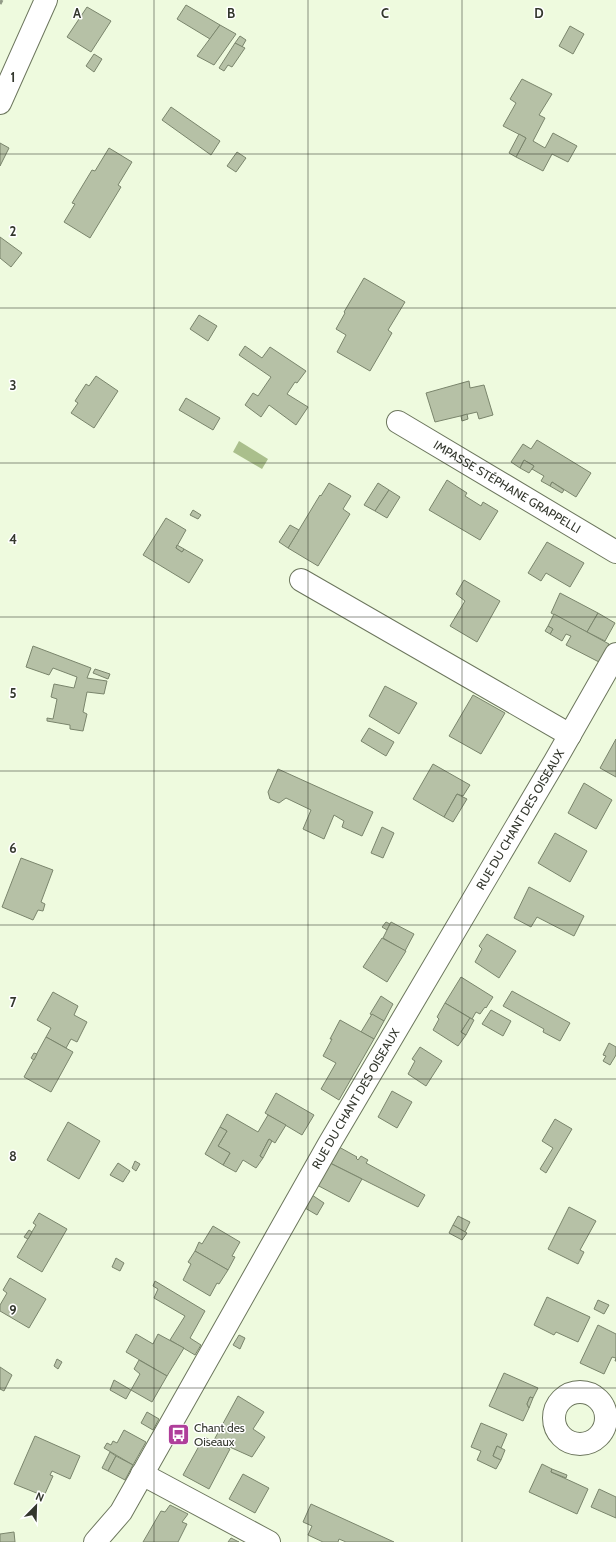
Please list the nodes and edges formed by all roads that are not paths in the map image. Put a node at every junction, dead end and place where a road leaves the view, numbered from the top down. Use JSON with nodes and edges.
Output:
{"nodes":[{"id":1,"x":46,"y":0,"type":"edge"},
{"id":2,"x":0,"y":103,"type":"edge"},
{"id":3,"x":398,"y":422,"type":"dead end"},
{"id":4,"x":616,"y":552,"type":"edge"},
{"id":5,"x":300,"y":580,"type":"dead end"},
{"id":6,"x":616,"y":654,"type":"edge"},
{"id":7,"x":570,"y":735,"type":"junction"},
{"id":8,"x":142,"y":1474,"type":"junction"},
{"id":9,"x":95,"y":1542,"type":"edge"},
{"id":10,"x":269,"y":1542,"type":"edge"}],
"edges":[{"from":1,"to":2,"type":"street"},
{"from":3,"to":4,"type":"street","name":"IMPASSE STÉPHANE GRAPPELLI"},
{"from":5,"to":7,"type":"street"},
{"from":6,"to":7,"type":"street","name":"RUE DU CHANT DES OISEAUX"},
{"from":7,"to":8,"type":"street","name":"RUE DU CHANT DES OISEAUX"},
{"from":8,"to":9,"type":"street","name":"RUE DU CHANT DES OISEAUX"},
{"from":8,"to":10,"type":"street"}]}
